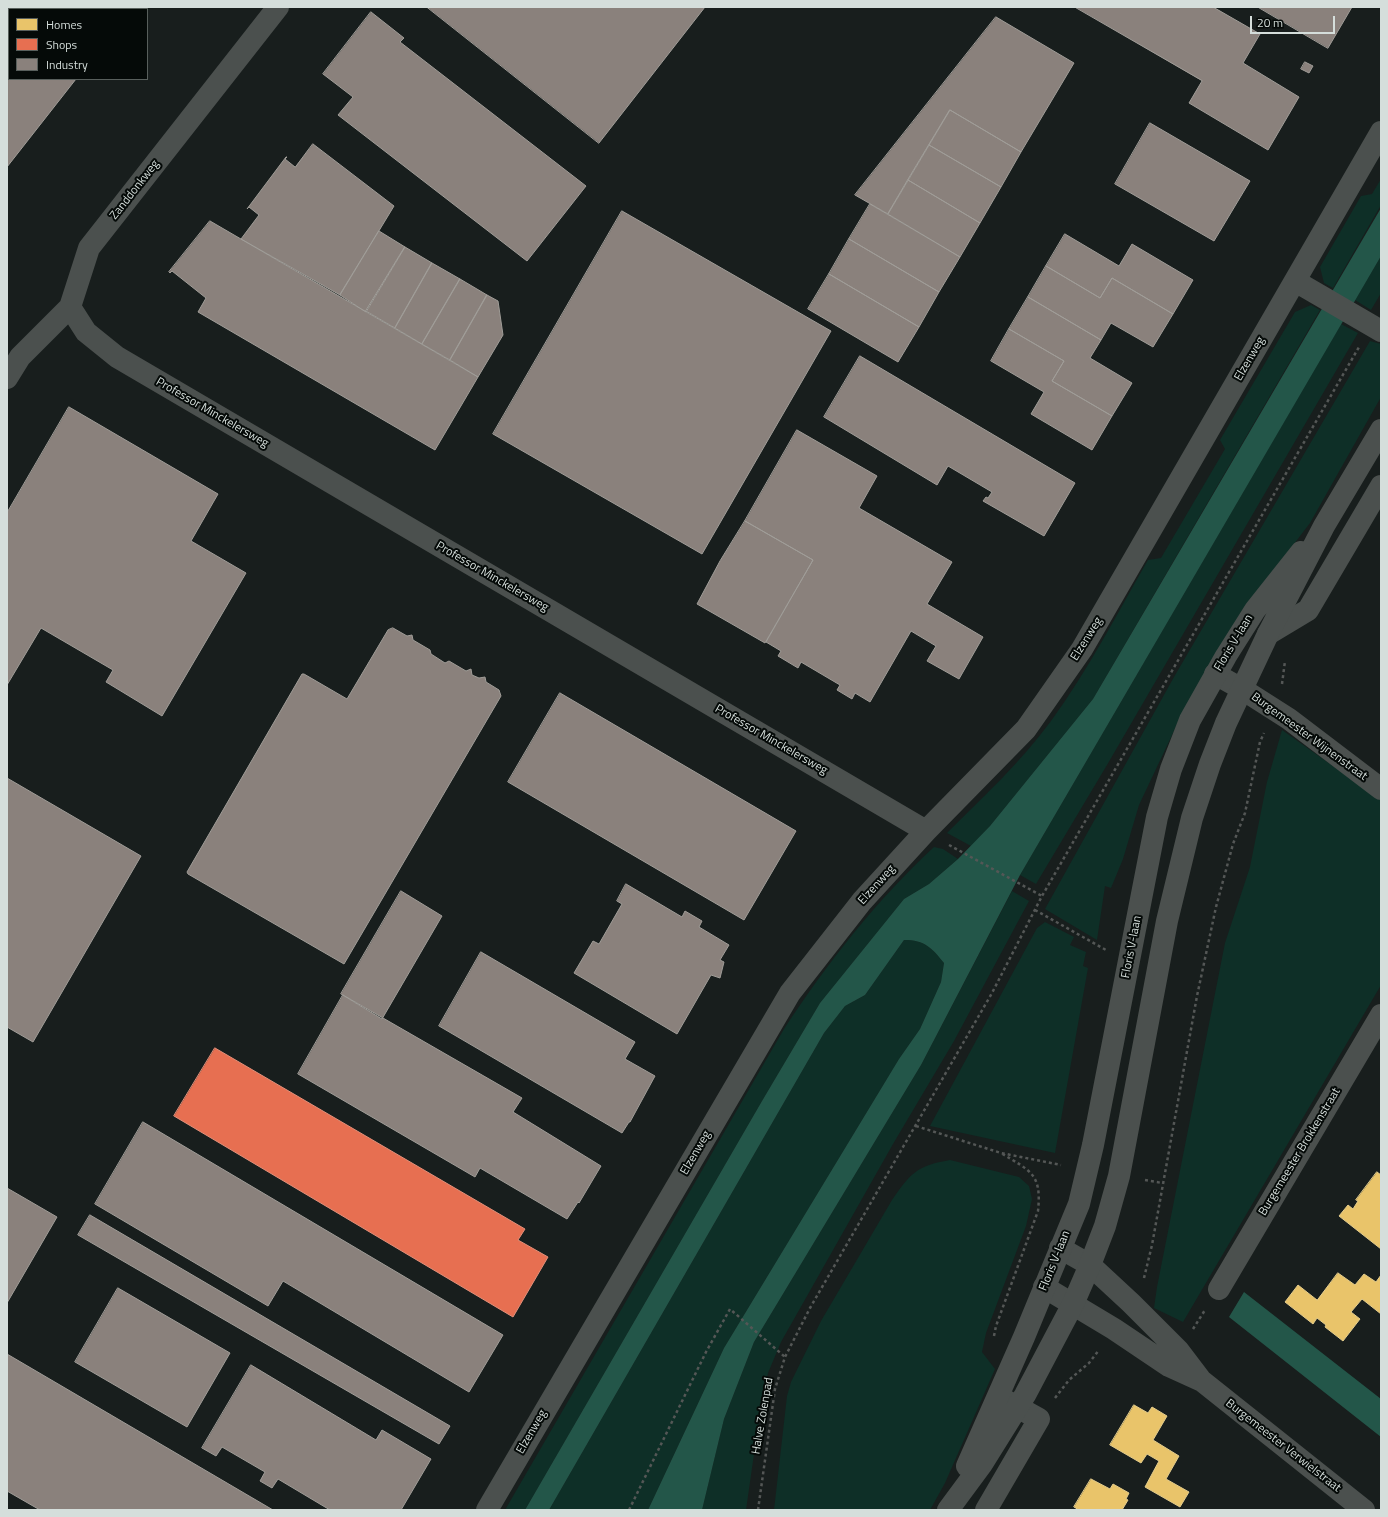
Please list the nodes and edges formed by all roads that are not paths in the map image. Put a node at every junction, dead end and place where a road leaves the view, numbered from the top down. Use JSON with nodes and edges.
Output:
{"nodes":[{"id":1,"x":278,"y":7,"type":"edge"},
{"id":2,"x":1381,"y":132,"type":"edge"},
{"id":3,"x":1295,"y":281,"type":"junction"},
{"id":4,"x":70,"y":307,"type":"junction"},
{"id":5,"x":1372,"y":326,"type":"edge"},
{"id":6,"x":7,"y":378,"type":"edge"},
{"id":7,"x":1381,"y":430,"type":"edge"},
{"id":8,"x":1381,"y":486,"type":"edge"},
{"id":9,"x":1324,"y":526,"type":"junction"},
{"id":10,"x":1268,"y":634,"type":"junction"},
{"id":11,"x":1215,"y":674,"type":"junction"},
{"id":12,"x":1242,"y":689,"type":"junction"},
{"id":13,"x":1381,"y":789,"type":"edge"},
{"id":14,"x":926,"y":831,"type":"junction"},
{"id":15,"x":1381,"y":1015,"type":"edge"},
{"id":16,"x":1060,"y":1248,"type":"junction"},
{"id":17,"x":1090,"y":1265,"type":"junction"},
{"id":18,"x":1044,"y":1287,"type":"junction"},
{"id":19,"x":1219,"y":1289,"type":"dead end"},
{"id":20,"x":1073,"y":1304,"type":"junction"},
{"id":21,"x":1202,"y":1381,"type":"junction"},
{"id":22,"x":998,"y":1397,"type":"junction"},
{"id":23,"x":1018,"y":1408,"type":"junction"},
{"id":24,"x":950,"y":1507,"type":"edge"},
{"id":25,"x":487,"y":1510,"type":"edge"},
{"id":26,"x":986,"y":1510,"type":"edge"},
{"id":27,"x":1364,"y":1510,"type":"edge"}],
"edges":[{"from":1,"to":4,"type":"street","name":"Zanddonkweg"},
{"from":2,"to":3,"type":"street","name":"Elzenweg"},
{"from":3,"to":5,"type":"street"},
{"from":3,"to":14,"type":"street","name":"Elzenweg"},
{"from":4,"to":6,"type":"street","name":"Zanddonkweg"},
{"from":4,"to":14,"type":"street","name":"Professor Minckelersweg"},
{"from":7,"to":9,"type":"street","name":"Floris V-laan"},
{"from":8,"to":10,"type":"street","name":"Floris V-laan"},
{"from":9,"to":10,"type":"street","name":"Floris V-laan"},
{"from":9,"to":11,"type":"street","name":"Floris V-laan"},
{"from":10,"to":12,"type":"street","name":"Floris V-laan"},
{"from":11,"to":12,"type":"street","name":"Burgemeester Wijnenstraat"},
{"from":11,"to":16,"type":"street","name":"Floris V-laan"},
{"from":12,"to":13,"type":"street","name":"Burgemeester Wijnenstraat"},
{"from":12,"to":17,"type":"street","name":"Floris V-laan"},
{"from":14,"to":25,"type":"street","name":"Elzenweg"},
{"from":15,"to":19,"type":"street","name":"Burgemeester Brokkenstraat"},
{"from":16,"to":17,"type":"street","name":"Burgemeester Verwielstraat"},
{"from":16,"to":18,"type":"street","name":"Floris V-laan"},
{"from":17,"to":20,"type":"street","name":"Floris V-laan"},
{"from":17,"to":21,"type":"street","name":"Burgemeester Verwielstraat"},
{"from":18,"to":20,"type":"street","name":"Burgemeester Verwielstraat"},
{"from":18,"to":22,"type":"street","name":"Floris V-laan"},
{"from":20,"to":21,"type":"street","name":"Burgemeester Verwielstraat"},
{"from":20,"to":23,"type":"street","name":"Floris V-laan"},
{"from":21,"to":27,"type":"street","name":"Burgemeester Verwielstraat"},
{"from":22,"to":23,"type":"street"},
{"from":22,"to":24,"type":"street","name":"Floris V-laan"},
{"from":23,"to":24,"type":"street","name":"Floris V-laan"},
{"from":23,"to":26,"type":"street"}]}
